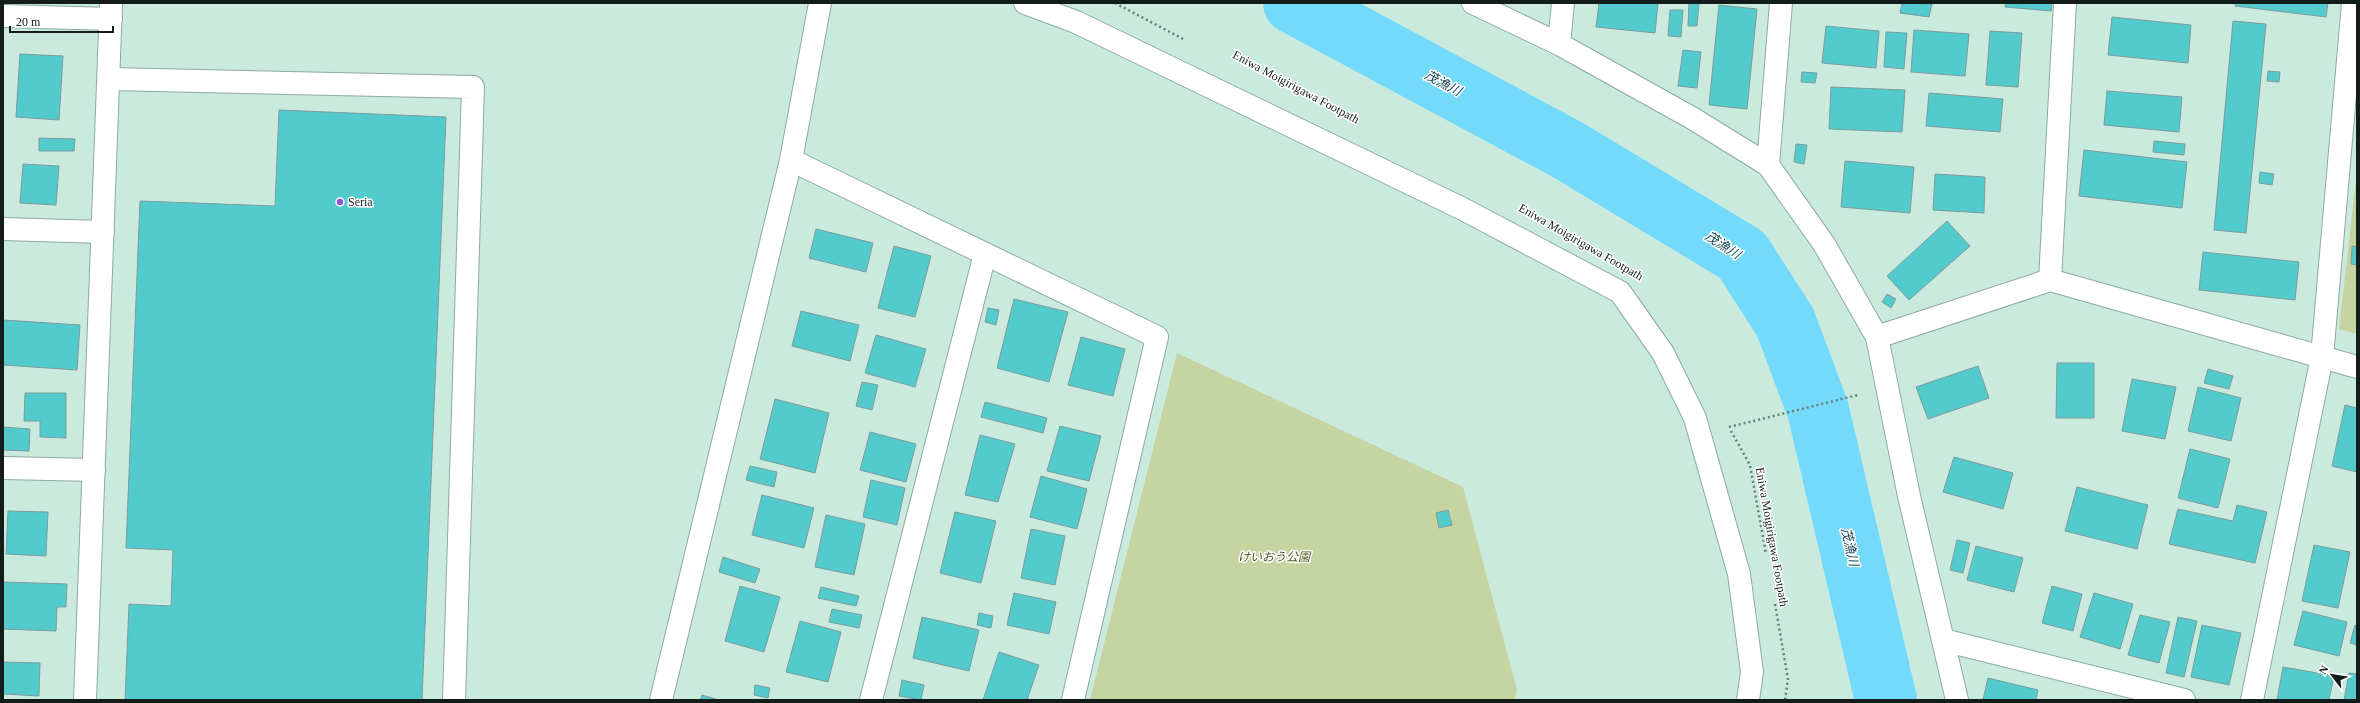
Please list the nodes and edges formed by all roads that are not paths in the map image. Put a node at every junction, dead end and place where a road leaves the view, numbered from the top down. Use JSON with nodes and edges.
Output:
{"nodes":[{"id":1,"x":820,"y":3,"type":"edge"},
{"id":2,"x":1025,"y":3,"type":"edge"},
{"id":3,"x":1473,"y":3,"type":"edge"},
{"id":4,"x":1563,"y":3,"type":"edge"},
{"id":5,"x":1780,"y":3,"type":"edge"},
{"id":6,"x":2065,"y":3,"type":"edge"},
{"id":7,"x":2354,"y":3,"type":"edge"},
{"id":8,"x":111,"y":11,"type":"edge"},
{"id":9,"x":3,"y":16,"type":"edge"},
{"id":10,"x":1559,"y":44,"type":"junction"},
{"id":11,"x":2353,"y":76,"type":"edge"},
{"id":12,"x":109,"y":79,"type":"junction"},
{"id":13,"x":791,"y":160,"type":"junction"},
{"id":14,"x":1768,"y":165,"type":"junction"},
{"id":15,"x":3,"y":229,"type":"edge"},
{"id":16,"x":103,"y":232,"type":"junction"},
{"id":17,"x":985,"y":254,"type":"junction"},
{"id":18,"x":2050,"y":280,"type":"junction"},
{"id":19,"x":1877,"y":337,"type":"junction"},
{"id":20,"x":2322,"y":358,"type":"junction"},
{"id":21,"x":2357,"y":367,"type":"edge"},
{"id":22,"x":3,"y":468,"type":"edge"},
{"id":23,"x":94,"y":470,"type":"junction"},
{"id":24,"x":1943,"y":640,"type":"junction"},
{"id":25,"x":85,"y":700,"type":"edge"},
{"id":26,"x":454,"y":700,"type":"edge"},
{"id":27,"x":661,"y":700,"type":"edge"},
{"id":28,"x":871,"y":700,"type":"edge"},
{"id":29,"x":1073,"y":700,"type":"edge"},
{"id":30,"x":1748,"y":700,"type":"edge"},
{"id":31,"x":1957,"y":700,"type":"edge"},
{"id":32,"x":2184,"y":700,"type":"edge"},
{"id":33,"x":2252,"y":700,"type":"edge"}],
"edges":[{"from":1,"to":13,"type":"street"},
{"from":2,"to":30,"type":"street"},
{"from":3,"to":10,"type":"street"},
{"from":4,"to":10,"type":"street"},
{"from":5,"to":14,"type":"street"},
{"from":6,"to":18,"type":"street"},
{"from":7,"to":11,"type":"street"},
{"from":8,"to":9,"type":"street"},
{"from":8,"to":12,"type":"street"},
{"from":10,"to":14,"type":"street"},
{"from":11,"to":20,"type":"street"},
{"from":12,"to":16,"type":"street"},
{"from":12,"to":26,"type":"street"},
{"from":13,"to":17,"type":"street"},
{"from":13,"to":27,"type":"street"},
{"from":14,"to":19,"type":"street"},
{"from":15,"to":16,"type":"street"},
{"from":16,"to":23,"type":"street"},
{"from":17,"to":28,"type":"street"},
{"from":17,"to":29,"type":"street"},
{"from":18,"to":19,"type":"street"},
{"from":18,"to":20,"type":"street"},
{"from":19,"to":24,"type":"street"},
{"from":20,"to":21,"type":"street"},
{"from":20,"to":33,"type":"street"},
{"from":22,"to":23,"type":"street"},
{"from":23,"to":25,"type":"street"},
{"from":24,"to":31,"type":"street"},
{"from":24,"to":32,"type":"street"}]}
